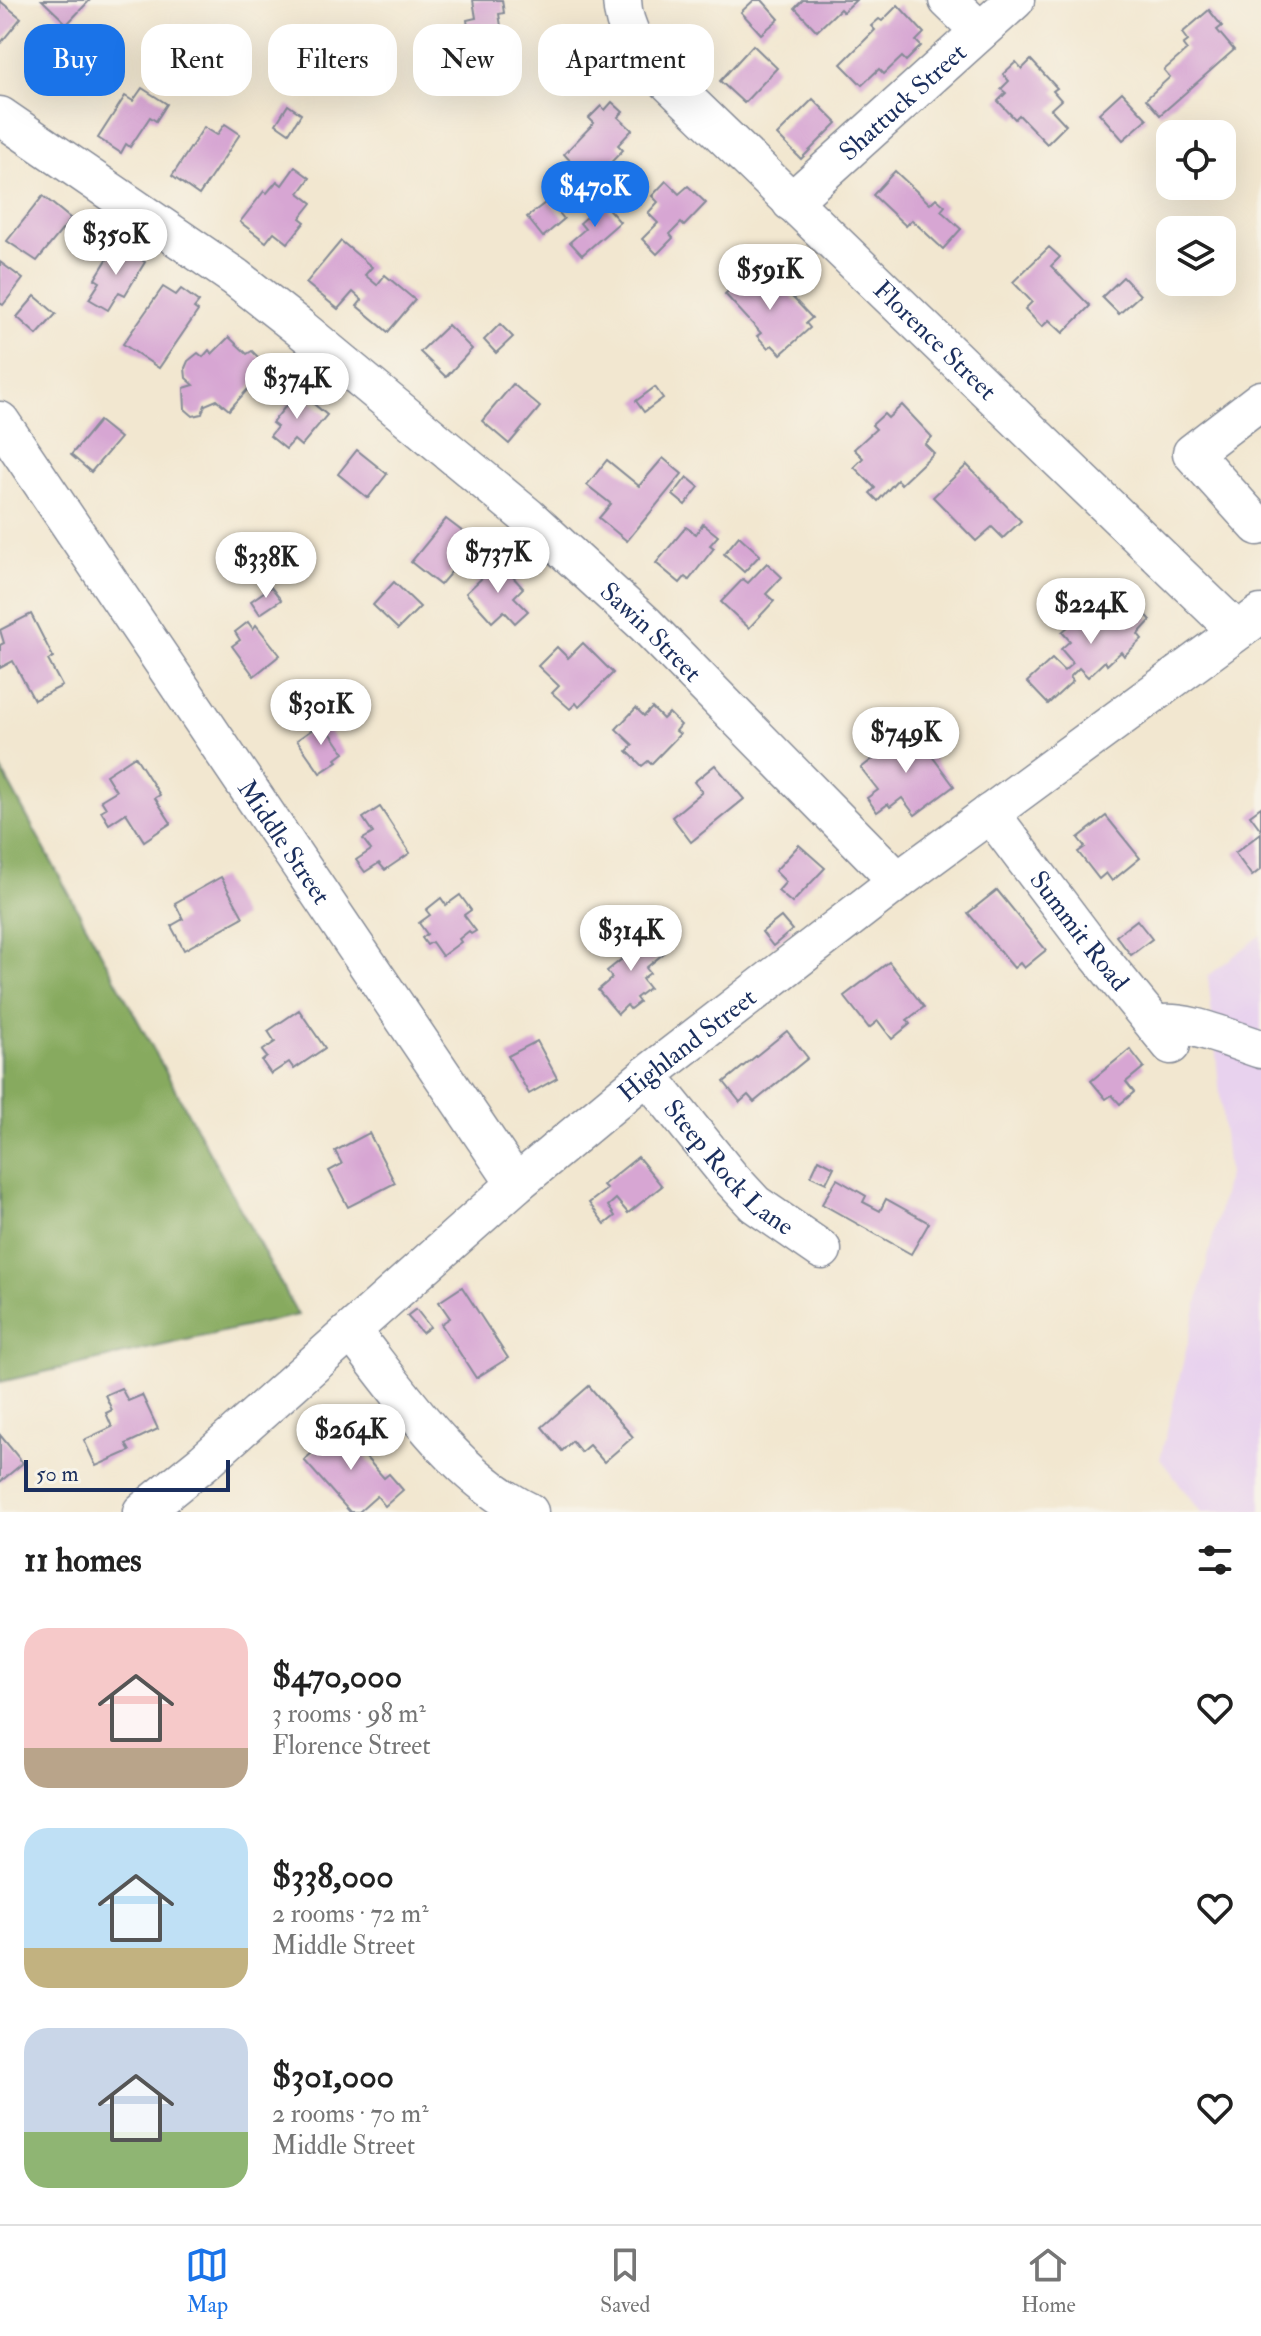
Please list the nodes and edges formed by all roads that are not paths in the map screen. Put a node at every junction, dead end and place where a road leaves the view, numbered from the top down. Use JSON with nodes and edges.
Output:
{"nodes":[{"id":1,"x":622,"y":0,"type":"edge"},
{"id":2,"x":948,"y":0,"type":"edge"},
{"id":3,"x":1015,"y":0,"type":"edge"},
{"id":4,"x":980,"y":31,"type":"junction"},
{"id":5,"x":0,"y":116,"type":"edge"},
{"id":6,"x":791,"y":202,"type":"junction"},
{"id":7,"x":1261,"y":400,"type":"edge"},
{"id":8,"x":0,"y":421,"type":"edge"},
{"id":9,"x":1261,"y":525,"type":"edge"},
{"id":10,"x":1249,"y":623,"type":"edge"},
{"id":11,"x":990,"y":813,"type":"junction"},
{"id":12,"x":898,"y":881,"type":"junction"},
{"id":13,"x":1261,"y":1049,"type":"edge"},
{"id":14,"x":647,"y":1075,"type":"junction"},
{"id":15,"x":516,"y":1184,"type":"junction"},
{"id":16,"x":822,"y":1250,"type":"dead end"},
{"id":17,"x":352,"y":1332,"type":"junction"},
{"id":18,"x":142,"y":1512,"type":"edge"},
{"id":19,"x":529,"y":1512,"type":"edge"}],
"edges":[{"from":1,"to":6,"type":"street","name":"Florence Street"},
{"from":2,"to":4,"type":"street"},
{"from":3,"to":4,"type":"street","name":"Shattuck Street"},
{"from":4,"to":6,"type":"street","name":"Shattuck Street"},
{"from":5,"to":12,"type":"street","name":"Sawin Street"},
{"from":6,"to":10,"type":"street","name":"Florence Street"},
{"from":7,"to":9,"type":"street"},
{"from":8,"to":15,"type":"street","name":"Middle Street"},
{"from":10,"to":11,"type":"street","name":"Highland Street"},
{"from":11,"to":12,"type":"street","name":"Highland Street"},
{"from":11,"to":13,"type":"street","name":"Summit Road"},
{"from":12,"to":14,"type":"street","name":"Highland Street"},
{"from":14,"to":15,"type":"street","name":"Highland Street"},
{"from":14,"to":16,"type":"street","name":"Steep Rock Lane"},
{"from":15,"to":17,"type":"street","name":"Highland Street"},
{"from":17,"to":18,"type":"street","name":"Highland Street"},
{"from":17,"to":19,"type":"street"}]}
